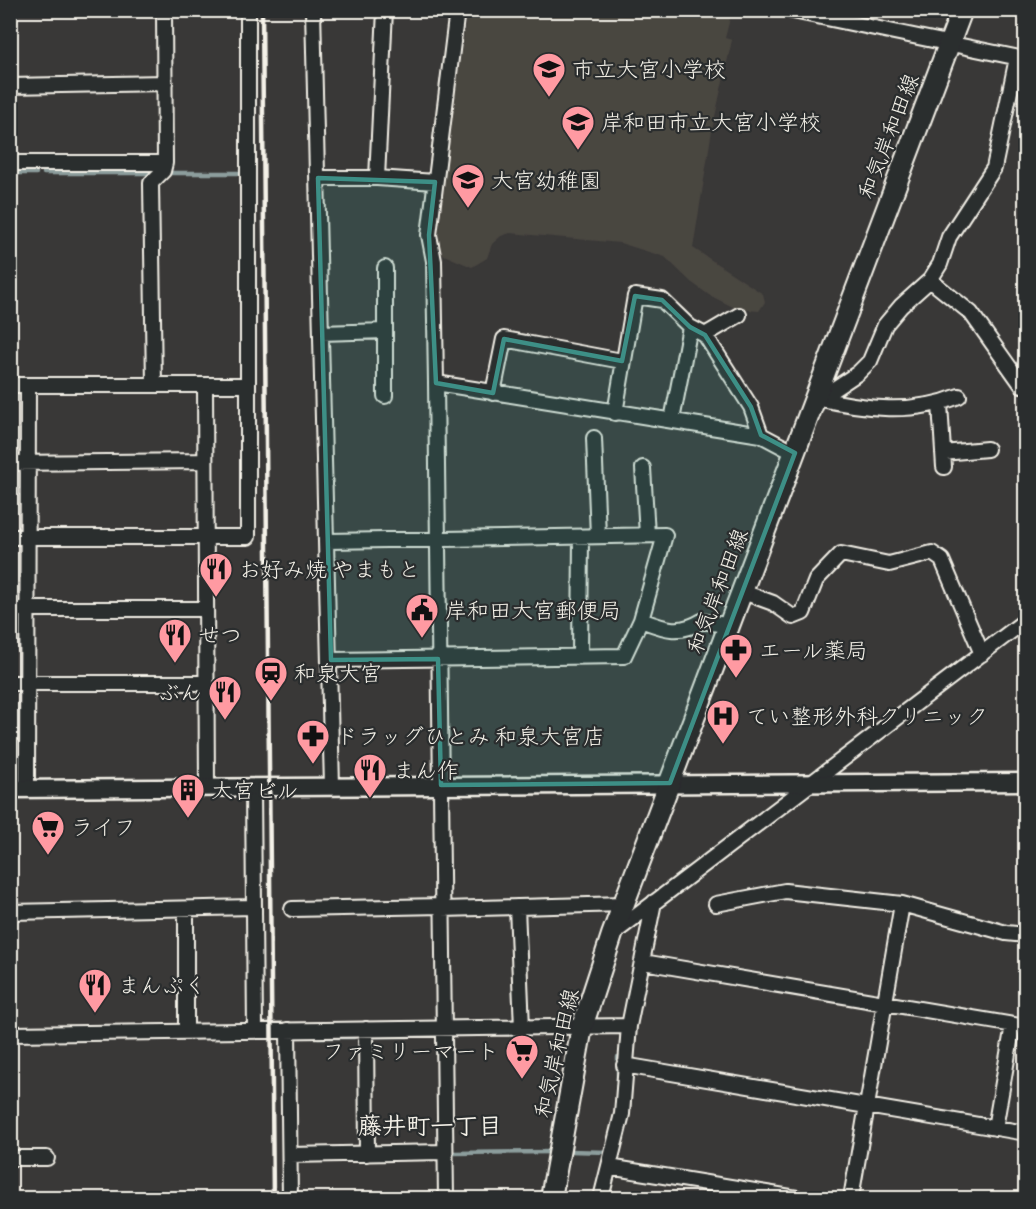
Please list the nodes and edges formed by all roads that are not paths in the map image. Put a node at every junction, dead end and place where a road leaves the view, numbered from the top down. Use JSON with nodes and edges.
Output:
{"nodes":[{"id":1,"x":164,"y":10,"type":"edge"},
{"id":2,"x":248,"y":10,"type":"edge"},
{"id":3,"x":313,"y":10,"type":"edge"},
{"id":4,"x":385,"y":10,"type":"edge"},
{"id":5,"x":457,"y":10,"type":"edge"},
{"id":6,"x":788,"y":10,"type":"edge"},
{"id":7,"x":962,"y":10,"type":"edge"},
{"id":8,"x":830,"y":14,"type":"edge"},
{"id":9,"x":949,"y":43,"type":"junction"},
{"id":10,"x":1021,"y":58,"type":"edge"},
{"id":11,"x":165,"y":83,"type":"junction"},
{"id":12,"x":10,"y":86,"type":"edge"},
{"id":13,"x":10,"y":163,"type":"edge"},
{"id":14,"x":165,"y":163,"type":"junction"},
{"id":15,"x":377,"y":177,"type":"junction"},
{"id":16,"x":318,"y":178,"type":"junction"},
{"id":17,"x":435,"y":182,"type":"junction"},
{"id":18,"x":385,"y":268,"type":"dead end"},
{"id":19,"x":930,"y":280,"type":"junction"},
{"id":20,"x":739,"y":315,"type":"dead end"},
{"id":21,"x":690,"y":327,"type":"junction"},
{"id":22,"x":385,"y":331,"type":"junction"},
{"id":23,"x":321,"y":333,"type":"junction"},
{"id":24,"x":705,"y":335,"type":"junction"},
{"id":25,"x":622,"y":361,"type":"junction"},
{"id":26,"x":436,"y":383,"type":"junction"},
{"id":27,"x":1026,"y":384,"type":"edge"},
{"id":28,"x":10,"y":385,"type":"edge"},
{"id":29,"x":28,"y":385,"type":"junction"},
{"id":30,"x":154,"y":385,"type":"junction"},
{"id":31,"x":205,"y":385,"type":"junction"},
{"id":32,"x":247,"y":385,"type":"junction"},
{"id":33,"x":494,"y":393,"type":"junction"},
{"id":34,"x":385,"y":396,"type":"dead end"},
{"id":35,"x":959,"y":396,"type":"dead end"},
{"id":36,"x":817,"y":398,"type":"junction"},
{"id":37,"x":940,"y":404,"type":"junction"},
{"id":38,"x":615,"y":413,"type":"junction"},
{"id":39,"x":672,"y":420,"type":"junction"},
{"id":40,"x":761,"y":435,"type":"junction"},
{"id":41,"x":594,"y":438,"type":"dead end"},
{"id":42,"x":987,"y":449,"type":"dead end"},
{"id":43,"x":795,"y":453,"type":"junction"},
{"id":44,"x":204,"y":461,"type":"junction"},
{"id":45,"x":10,"y":463,"type":"edge"},
{"id":46,"x":28,"y":463,"type":"junction"},
{"id":47,"x":643,"y":468,"type":"dead end"},
{"id":48,"x":647,"y":535,"type":"junction"},
{"id":49,"x":598,"y":536,"type":"junction"},
{"id":50,"x":10,"y":537,"type":"edge"},
{"id":51,"x":204,"y":537,"type":"junction"},
{"id":52,"x":581,"y":537,"type":"junction"},
{"id":53,"x":28,"y":538,"type":"junction"},
{"id":54,"x":437,"y":540,"type":"junction"},
{"id":55,"x":328,"y":542,"type":"junction"},
{"id":56,"x":743,"y":592,"type":"junction"},
{"id":57,"x":27,"y":608,"type":"junction"},
{"id":58,"x":10,"y":609,"type":"edge"},
{"id":59,"x":204,"y":609,"type":"junction"},
{"id":60,"x":641,"y":620,"type":"junction"},
{"id":61,"x":1026,"y":620,"type":"edge"},
{"id":62,"x":730,"y":626,"type":"junction"},
{"id":63,"x":982,"y":654,"type":"junction"},
{"id":64,"x":580,"y":657,"type":"junction"},
{"id":65,"x":438,"y":659,"type":"junction"},
{"id":66,"x":331,"y":660,"type":"junction"},
{"id":67,"x":10,"y":683,"type":"edge"},
{"id":68,"x":205,"y":683,"type":"junction"},
{"id":69,"x":28,"y":684,"type":"junction"},
{"id":70,"x":1026,"y":782,"type":"edge"},
{"id":71,"x":670,"y":783,"type":"junction"},
{"id":72,"x":815,"y":783,"type":"junction"},
{"id":73,"x":441,"y":786,"type":"junction"},
{"id":74,"x":253,"y":787,"type":"junction"},
{"id":75,"x":332,"y":787,"type":"junction"},
{"id":76,"x":207,"y":788,"type":"junction"},
{"id":77,"x":19,"y":789,"type":"edge"},
{"id":78,"x":654,"y":902,"type":"junction"},
{"id":79,"x":624,"y":904,"type":"junction"},
{"id":80,"x":717,"y":904,"type":"dead end"},
{"id":81,"x":902,"y":904,"type":"junction"},
{"id":82,"x":254,"y":907,"type":"junction"},
{"id":83,"x":442,"y":907,"type":"junction"},
{"id":84,"x":517,"y":907,"type":"junction"},
{"id":85,"x":186,"y":909,"type":"junction"},
{"id":86,"x":292,"y":909,"type":"dead end"},
{"id":87,"x":10,"y":912,"type":"edge"},
{"id":88,"x":612,"y":934,"type":"junction"},
{"id":89,"x":1026,"y":935,"type":"edge"},
{"id":90,"x":643,"y":962,"type":"junction"},
{"id":91,"x":884,"y":1002,"type":"junction"},
{"id":92,"x":629,"y":1026,"type":"junction"},
{"id":93,"x":1019,"y":1026,"type":"edge"},
{"id":94,"x":582,"y":1027,"type":"junction"},
{"id":95,"x":444,"y":1028,"type":"junction"},
{"id":96,"x":522,"y":1028,"type":"junction"},
{"id":97,"x":366,"y":1029,"type":"junction"},
{"id":98,"x":288,"y":1030,"type":"junction"},
{"id":99,"x":255,"y":1031,"type":"junction"},
{"id":100,"x":186,"y":1032,"type":"junction"},
{"id":101,"x":10,"y":1034,"type":"edge"},
{"id":102,"x":624,"y":1065,"type":"junction"},
{"id":103,"x":866,"y":1106,"type":"junction"},
{"id":104,"x":995,"y":1128,"type":"junction"},
{"id":105,"x":1026,"y":1133,"type":"edge"},
{"id":106,"x":444,"y":1152,"type":"junction"},
{"id":107,"x":367,"y":1154,"type":"junction"},
{"id":108,"x":290,"y":1155,"type":"junction"},
{"id":109,"x":10,"y":1158,"type":"edge"},
{"id":110,"x":47,"y":1158,"type":"dead end"},
{"id":111,"x":609,"y":1167,"type":"junction"},
{"id":112,"x":290,"y":1198,"type":"edge"},
{"id":113,"x":446,"y":1198,"type":"edge"},
{"id":114,"x":551,"y":1198,"type":"edge"},
{"id":115,"x":601,"y":1198,"type":"edge"},
{"id":116,"x":797,"y":1198,"type":"edge"},
{"id":117,"x":851,"y":1198,"type":"edge"}],
"edges":[{"from":1,"to":11,"type":"street"},
{"from":2,"to":32,"type":"street"},
{"from":3,"to":16,"type":"street"},
{"from":4,"to":15,"type":"street"},
{"from":5,"to":17,"type":"street"},
{"from":6,"to":8,"type":"street"},
{"from":7,"to":9,"type":"main road","name":"和気岸和田線"},
{"from":8,"to":9,"type":"street"},
{"from":9,"to":10,"type":"street"},
{"from":9,"to":36,"type":"main road","name":"和気岸和田線"},
{"from":10,"to":19,"type":"street"},
{"from":11,"to":12,"type":"street"},
{"from":11,"to":14,"type":"street"},
{"from":13,"to":14,"type":"street"},
{"from":14,"to":30,"type":"street"},
{"from":15,"to":16,"type":"street"},
{"from":15,"to":17,"type":"street"},
{"from":16,"to":23,"type":"street"},
{"from":17,"to":26,"type":"street"},
{"from":18,"to":22,"type":"street"},
{"from":19,"to":27,"type":"street"},
{"from":19,"to":36,"type":"street"},
{"from":20,"to":24,"type":"street"},
{"from":21,"to":24,"type":"street"},
{"from":21,"to":25,"type":"street"},
{"from":21,"to":39,"type":"street"},
{"from":22,"to":23,"type":"street"},
{"from":22,"to":34,"type":"street"},
{"from":23,"to":55,"type":"street"},
{"from":24,"to":40,"type":"street"},
{"from":25,"to":33,"type":"street"},
{"from":25,"to":38,"type":"street"},
{"from":26,"to":33,"type":"street"},
{"from":26,"to":54,"type":"street"},
{"from":28,"to":29,"type":"street"},
{"from":29,"to":30,"type":"street"},
{"from":29,"to":46,"type":"street"},
{"from":30,"to":31,"type":"street"},
{"from":31,"to":32,"type":"street"},
{"from":31,"to":44,"type":"street"},
{"from":32,"to":51,"type":"street"},
{"from":33,"to":38,"type":"street"},
{"from":35,"to":37,"type":"street"},
{"from":36,"to":37,"type":"street"},
{"from":36,"to":43,"type":"main road","name":"和気岸和田線"},
{"from":37,"to":42,"type":"street"},
{"from":38,"to":39,"type":"street"},
{"from":39,"to":40,"type":"street"},
{"from":40,"to":43,"type":"street"},
{"from":41,"to":49,"type":"street"},
{"from":43,"to":56,"type":"main road","name":"和気岸和田線"},
{"from":44,"to":46,"type":"street"},
{"from":44,"to":51,"type":"street"},
{"from":45,"to":46,"type":"street"},
{"from":46,"to":53,"type":"street"},
{"from":47,"to":48,"type":"street"},
{"from":48,"to":49,"type":"street"},
{"from":48,"to":60,"type":"street"},
{"from":49,"to":52,"type":"street"},
{"from":50,"to":53,"type":"street"},
{"from":51,"to":53,"type":"street"},
{"from":51,"to":59,"type":"street"},
{"from":52,"to":54,"type":"street"},
{"from":52,"to":64,"type":"street"},
{"from":53,"to":57,"type":"street"},
{"from":54,"to":55,"type":"street"},
{"from":54,"to":65,"type":"street"},
{"from":55,"to":66,"type":"street"},
{"from":56,"to":62,"type":"main road","name":"和気岸和田線"},
{"from":56,"to":63,"type":"street"},
{"from":57,"to":58,"type":"street"},
{"from":57,"to":59,"type":"street"},
{"from":57,"to":69,"type":"street"},
{"from":59,"to":68,"type":"street"},
{"from":60,"to":62,"type":"street"},
{"from":60,"to":64,"type":"street"},
{"from":61,"to":63,"type":"street"},
{"from":62,"to":71,"type":"main road","name":"和気岸和田線"},
{"from":63,"to":72,"type":"street"},
{"from":64,"to":65,"type":"street"},
{"from":65,"to":66,"type":"street"},
{"from":65,"to":73,"type":"street"},
{"from":66,"to":75,"type":"street"},
{"from":67,"to":69,"type":"street"},
{"from":68,"to":69,"type":"street"},
{"from":68,"to":76,"type":"street"},
{"from":69,"to":77,"type":"street"},
{"from":70,"to":72,"type":"street"},
{"from":71,"to":72,"type":"street"},
{"from":71,"to":73,"type":"street"},
{"from":71,"to":79,"type":"main road","name":"和気岸和田線"},
{"from":72,"to":78,"type":"street"},
{"from":73,"to":75,"type":"street"},
{"from":73,"to":83,"type":"street"},
{"from":74,"to":75,"type":"street"},
{"from":74,"to":76,"type":"street"},
{"from":74,"to":82,"type":"street"},
{"from":76,"to":77,"type":"street"},
{"from":78,"to":88,"type":"street"},
{"from":78,"to":90,"type":"street"},
{"from":79,"to":84,"type":"street"},
{"from":79,"to":88,"type":"main road","name":"和気岸和田線"},
{"from":80,"to":81,"type":"street"},
{"from":81,"to":89,"type":"street"},
{"from":81,"to":91,"type":"street"},
{"from":82,"to":85,"type":"street"},
{"from":82,"to":99,"type":"street"},
{"from":83,"to":84,"type":"street"},
{"from":83,"to":86,"type":"street"},
{"from":83,"to":95,"type":"street"},
{"from":84,"to":96,"type":"street"},
{"from":85,"to":87,"type":"street"},
{"from":85,"to":100,"type":"street"},
{"from":88,"to":94,"type":"main road","name":"和気岸和田線"},
{"from":90,"to":91,"type":"street"},
{"from":90,"to":92,"type":"street"},
{"from":91,"to":93,"type":"street"},
{"from":91,"to":103,"type":"street"},
{"from":92,"to":94,"type":"street"},
{"from":92,"to":102,"type":"street"},
{"from":93,"to":104,"type":"street"},
{"from":94,"to":96,"type":"street"},
{"from":94,"to":114,"type":"main road","name":"和気岸和田線"},
{"from":95,"to":96,"type":"street"},
{"from":95,"to":97,"type":"street"},
{"from":95,"to":106,"type":"street"},
{"from":97,"to":98,"type":"street"},
{"from":97,"to":107,"type":"street"},
{"from":98,"to":99,"type":"street"},
{"from":98,"to":108,"type":"street"},
{"from":99,"to":100,"type":"street"},
{"from":100,"to":101,"type":"street"},
{"from":102,"to":103,"type":"street"},
{"from":102,"to":111,"type":"street"},
{"from":103,"to":104,"type":"street"},
{"from":103,"to":117,"type":"street"},
{"from":104,"to":105,"type":"street"},
{"from":106,"to":107,"type":"street"},
{"from":106,"to":113,"type":"street"},
{"from":107,"to":108,"type":"street"},
{"from":108,"to":112,"type":"street"},
{"from":109,"to":110,"type":"street"},
{"from":111,"to":115,"type":"street"},
{"from":111,"to":116,"type":"street"}]}
